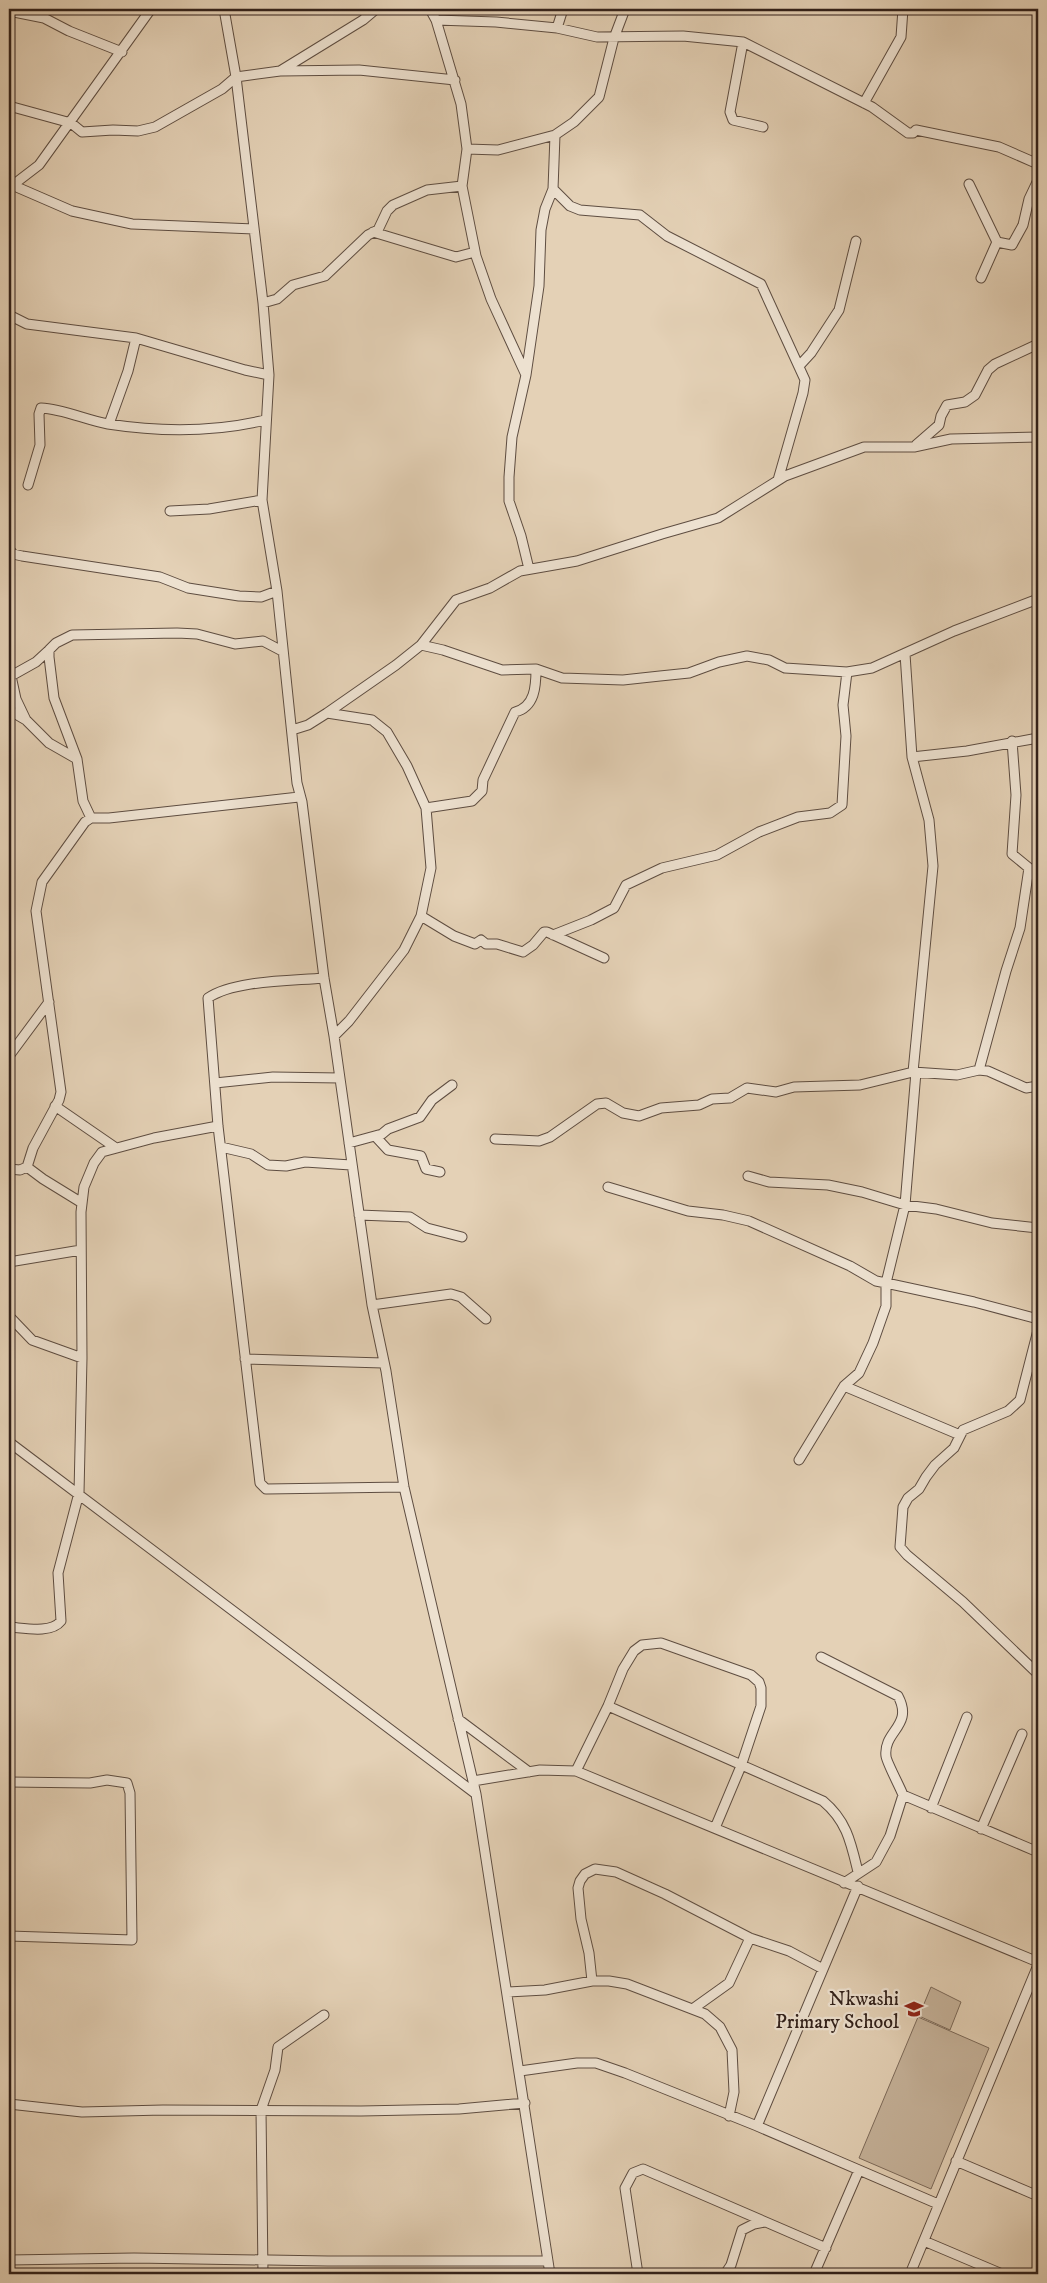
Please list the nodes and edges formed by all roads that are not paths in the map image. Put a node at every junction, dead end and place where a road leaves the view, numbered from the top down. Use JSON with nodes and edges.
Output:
{"nodes":[{"id":1,"x":152,"y":9,"type":"edge"},
{"id":2,"x":224,"y":9,"type":"edge"},
{"id":3,"x":376,"y":9,"type":"edge"},
{"id":4,"x":430,"y":9,"type":"edge"},
{"id":5,"x":563,"y":9,"type":"edge"},
{"id":6,"x":625,"y":9,"type":"edge"},
{"id":7,"x":903,"y":9,"type":"edge"},
{"id":8,"x":9,"y":11,"type":"edge"},
{"id":9,"x":436,"y":20,"type":"junction"},
{"id":10,"x":557,"y":28,"type":"junction"},
{"id":11,"x":614,"y":38,"type":"junction"},
{"id":12,"x":743,"y":42,"type":"junction"},
{"id":13,"x":122,"y":52,"type":"junction"},
{"id":14,"x":280,"y":71,"type":"junction"},
{"id":15,"x":236,"y":77,"type":"junction"},
{"id":16,"x":455,"y":80,"type":"junction"},
{"id":17,"x":864,"y":103,"type":"junction"},
{"id":18,"x":9,"y":106,"type":"edge"},
{"id":19,"x":70,"y":123,"type":"junction"},
{"id":20,"x":763,"y":127,"type":"dead end"},
{"id":21,"x":555,"y":135,"type":"junction"},
{"id":22,"x":467,"y":149,"type":"junction"},
{"id":23,"x":1038,"y":164,"type":"edge"},
{"id":24,"x":1038,"y":180,"type":"edge"},
{"id":25,"x":969,"y":184,"type":"dead end"},
{"id":26,"x":462,"y":186,"type":"junction"},
{"id":27,"x":10,"y":187,"type":"edge"},
{"id":28,"x":553,"y":189,"type":"junction"},
{"id":29,"x":254,"y":229,"type":"junction"},
{"id":30,"x":374,"y":232,"type":"junction"},
{"id":31,"x":856,"y":241,"type":"dead end"},
{"id":32,"x":997,"y":242,"type":"junction"},
{"id":33,"x":475,"y":252,"type":"junction"},
{"id":34,"x":981,"y":278,"type":"dead end"},
{"id":35,"x":263,"y":303,"type":"junction"},
{"id":36,"x":9,"y":315,"type":"edge"},
{"id":37,"x":136,"y":338,"type":"junction"},
{"id":38,"x":1038,"y":344,"type":"edge"},
{"id":39,"x":798,"y":366,"type":"junction"},
{"id":40,"x":269,"y":375,"type":"junction"},
{"id":41,"x":526,"y":376,"type":"junction"},
{"id":42,"x":265,"y":420,"type":"junction"},
{"id":43,"x":109,"y":424,"type":"junction"},
{"id":44,"x":1038,"y":437,"type":"edge"},
{"id":45,"x":914,"y":447,"type":"junction"},
{"id":46,"x":778,"y":480,"type":"junction"},
{"id":47,"x":28,"y":485,"type":"dead end"},
{"id":48,"x":262,"y":500,"type":"junction"},
{"id":49,"x":170,"y":511,"type":"dead end"},
{"id":50,"x":10,"y":554,"type":"edge"},
{"id":51,"x":529,"y":569,"type":"junction"},
{"id":52,"x":277,"y":591,"type":"junction"},
{"id":53,"x":1038,"y":599,"type":"edge"},
{"id":54,"x":421,"y":645,"type":"junction"},
{"id":55,"x":49,"y":650,"type":"junction"},
{"id":56,"x":282,"y":651,"type":"junction"},
{"id":57,"x":905,"y":654,"type":"junction"},
{"id":58,"x":536,"y":669,"type":"junction"},
{"id":59,"x":847,"y":672,"type":"junction"},
{"id":60,"x":9,"y":710,"type":"edge"},
{"id":61,"x":327,"y":713,"type":"junction"},
{"id":62,"x":26,"y":720,"type":"junction"},
{"id":63,"x":292,"y":730,"type":"junction"},
{"id":64,"x":1038,"y":738,"type":"edge"},
{"id":65,"x":1012,"y":741,"type":"junction"},
{"id":66,"x":912,"y":758,"type":"junction"},
{"id":67,"x":78,"y":759,"type":"junction"},
{"id":68,"x":299,"y":797,"type":"junction"},
{"id":69,"x":426,"y":808,"type":"junction"},
{"id":70,"x":91,"y":818,"type":"junction"},
{"id":71,"x":421,"y":916,"type":"junction"},
{"id":72,"x":553,"y":935,"type":"junction"},
{"id":73,"x":604,"y":958,"type":"dead end"},
{"id":74,"x":324,"y":978,"type":"junction"},
{"id":75,"x":49,"y":1002,"type":"junction"},
{"id":76,"x":334,"y":1036,"type":"junction"},
{"id":77,"x":9,"y":1056,"type":"edge"},
{"id":78,"x":980,"y":1070,"type":"junction"},
{"id":79,"x":915,"y":1072,"type":"junction"},
{"id":80,"x":340,"y":1078,"type":"junction"},
{"id":81,"x":215,"y":1083,"type":"junction"},
{"id":82,"x":452,"y":1085,"type":"dead end"},
{"id":83,"x":1038,"y":1086,"type":"edge"},
{"id":84,"x":55,"y":1106,"type":"junction"},
{"id":85,"x":218,"y":1126,"type":"junction"},
{"id":86,"x":376,"y":1136,"type":"junction"},
{"id":87,"x":495,"y":1139,"type":"dead end"},
{"id":88,"x":349,"y":1142,"type":"junction"},
{"id":89,"x":220,"y":1147,"type":"junction"},
{"id":90,"x":116,"y":1148,"type":"junction"},
{"id":91,"x":352,"y":1165,"type":"junction"},
{"id":92,"x":27,"y":1167,"type":"junction"},
{"id":93,"x":9,"y":1169,"type":"edge"},
{"id":94,"x":440,"y":1172,"type":"dead end"},
{"id":95,"x":748,"y":1176,"type":"dead end"},
{"id":96,"x":608,"y":1187,"type":"dead end"},
{"id":97,"x":82,"y":1203,"type":"junction"},
{"id":98,"x":905,"y":1205,"type":"junction"},
{"id":99,"x":359,"y":1215,"type":"junction"},
{"id":100,"x":1038,"y":1228,"type":"edge"},
{"id":101,"x":462,"y":1238,"type":"dead end"},
{"id":102,"x":81,"y":1250,"type":"junction"},
{"id":103,"x":9,"y":1262,"type":"edge"},
{"id":104,"x":886,"y":1283,"type":"junction"},
{"id":105,"x":372,"y":1305,"type":"junction"},
{"id":106,"x":9,"y":1316,"type":"edge"},
{"id":107,"x":486,"y":1319,"type":"dead end"},
{"id":108,"x":1038,"y":1319,"type":"edge"},
{"id":109,"x":1038,"y":1330,"type":"edge"},
{"id":110,"x":82,"y":1358,"type":"junction"},
{"id":111,"x":245,"y":1359,"type":"junction"},
{"id":112,"x":382,"y":1363,"type":"junction"},
{"id":113,"x":844,"y":1386,"type":"junction"},
{"id":114,"x":960,"y":1436,"type":"junction"},
{"id":115,"x":9,"y":1442,"type":"edge"},
{"id":116,"x":799,"y":1460,"type":"dead end"},
{"id":117,"x":404,"y":1487,"type":"junction"},
{"id":118,"x":79,"y":1493,"type":"junction"},
{"id":119,"x":9,"y":1628,"type":"edge"},
{"id":120,"x":822,"y":1657,"type":"dead end"},
{"id":121,"x":1038,"y":1674,"type":"edge"},
{"id":122,"x":608,"y":1706,"type":"junction"},
{"id":123,"x":968,"y":1717,"type":"dead end"},
{"id":124,"x":458,"y":1719,"type":"junction"},
{"id":125,"x":1022,"y":1734,"type":"dead end"},
{"id":126,"x":741,"y":1766,"type":"junction"},
{"id":127,"x":576,"y":1771,"type":"junction"},
{"id":128,"x":529,"y":1772,"type":"junction"},
{"id":129,"x":473,"y":1781,"type":"junction"},
{"id":130,"x":9,"y":1782,"type":"edge"},
{"id":131,"x":476,"y":1794,"type":"junction"},
{"id":132,"x":903,"y":1795,"type":"junction"},
{"id":133,"x":931,"y":1808,"type":"junction"},
{"id":134,"x":715,"y":1828,"type":"junction"},
{"id":135,"x":981,"y":1829,"type":"junction"},
{"id":136,"x":1038,"y":1852,"type":"edge"},
{"id":137,"x":858,"y":1872,"type":"junction"},
{"id":138,"x":844,"y":1883,"type":"junction"},
{"id":139,"x":858,"y":1886,"type":"junction"},
{"id":140,"x":9,"y":1936,"type":"edge"},
{"id":141,"x":750,"y":1938,"type":"junction"},
{"id":142,"x":1038,"y":1963,"type":"edge"},
{"id":143,"x":823,"y":1969,"type":"junction"},
{"id":144,"x":592,"y":1981,"type":"junction"},
{"id":145,"x":508,"y":1992,"type":"junction"},
{"id":146,"x":694,"y":2008,"type":"junction"},
{"id":147,"x":324,"y":2015,"type":"dead end"},
{"id":148,"x":520,"y":2071,"type":"junction"},
{"id":149,"x":525,"y":2103,"type":"junction"},
{"id":150,"x":9,"y":2104,"type":"edge"},
{"id":151,"x":261,"y":2110,"type":"junction"},
{"id":152,"x":729,"y":2116,"type":"junction"},
{"id":153,"x":757,"y":2126,"type":"junction"},
{"id":154,"x":956,"y":2161,"type":"junction"},
{"id":155,"x":859,"y":2170,"type":"junction"},
{"id":156,"x":1038,"y":2196,"type":"edge"},
{"id":157,"x":938,"y":2204,"type":"junction"},
{"id":158,"x":766,"y":2222,"type":"junction"},
{"id":159,"x":924,"y":2241,"type":"junction"},
{"id":160,"x":826,"y":2248,"type":"junction"},
{"id":161,"x":9,"y":2260,"type":"edge"},
{"id":162,"x":263,"y":2260,"type":"junction"},
{"id":163,"x":548,"y":2261,"type":"junction"},
{"id":164,"x":263,"y":2274,"type":"edge"},
{"id":165,"x":550,"y":2274,"type":"edge"},
{"id":166,"x":638,"y":2274,"type":"edge"},
{"id":167,"x":725,"y":2274,"type":"edge"},
{"id":168,"x":814,"y":2274,"type":"edge"},
{"id":169,"x":910,"y":2274,"type":"edge"},
{"id":170,"x":1002,"y":2274,"type":"edge"}],
"edges":[{"from":1,"to":13,"type":"street"},
{"from":2,"to":15,"type":"street"},
{"from":3,"to":14,"type":"street"},
{"from":4,"to":9,"type":"street"},
{"from":5,"to":10,"type":"street"},
{"from":6,"to":11,"type":"street"},
{"from":7,"to":17,"type":"street"},
{"from":8,"to":13,"type":"street"},
{"from":9,"to":10,"type":"street"},
{"from":9,"to":16,"type":"street"},
{"from":10,"to":11,"type":"street"},
{"from":11,"to":12,"type":"street"},
{"from":11,"to":21,"type":"street"},
{"from":12,"to":17,"type":"street"},
{"from":12,"to":20,"type":"street"},
{"from":13,"to":19,"type":"street"},
{"from":14,"to":15,"type":"street"},
{"from":14,"to":16,"type":"street"},
{"from":15,"to":19,"type":"street"},
{"from":15,"to":29,"type":"street"},
{"from":16,"to":22,"type":"street"},
{"from":17,"to":23,"type":"street"},
{"from":18,"to":19,"type":"street"},
{"from":19,"to":27,"type":"street"},
{"from":21,"to":22,"type":"street"},
{"from":21,"to":28,"type":"street"},
{"from":22,"to":26,"type":"street"},
{"from":24,"to":32,"type":"street"},
{"from":25,"to":32,"type":"street"},
{"from":26,"to":30,"type":"street"},
{"from":26,"to":33,"type":"street"},
{"from":27,"to":29,"type":"street"},
{"from":28,"to":39,"type":"street"},
{"from":28,"to":41,"type":"street"},
{"from":29,"to":35,"type":"street"},
{"from":30,"to":33,"type":"street"},
{"from":30,"to":35,"type":"street"},
{"from":31,"to":39,"type":"street"},
{"from":32,"to":34,"type":"street"},
{"from":33,"to":41,"type":"street"},
{"from":35,"to":40,"type":"street"},
{"from":36,"to":37,"type":"street"},
{"from":37,"to":40,"type":"street"},
{"from":37,"to":43,"type":"street"},
{"from":38,"to":45,"type":"street"},
{"from":39,"to":46,"type":"street"},
{"from":40,"to":42,"type":"street"},
{"from":41,"to":51,"type":"street"},
{"from":42,"to":43,"type":"street"},
{"from":42,"to":48,"type":"street"},
{"from":43,"to":47,"type":"street"},
{"from":44,"to":45,"type":"street"},
{"from":45,"to":46,"type":"street"},
{"from":46,"to":51,"type":"street"},
{"from":48,"to":49,"type":"street"},
{"from":48,"to":52,"type":"street"},
{"from":50,"to":52,"type":"street"},
{"from":51,"to":54,"type":"street"},
{"from":52,"to":56,"type":"street"},
{"from":53,"to":57,"type":"street"},
{"from":54,"to":58,"type":"street"},
{"from":54,"to":61,"type":"street"},
{"from":55,"to":56,"type":"street"},
{"from":55,"to":62,"type":"street"},
{"from":55,"to":67,"type":"street"},
{"from":56,"to":63,"type":"street"},
{"from":57,"to":59,"type":"street"},
{"from":57,"to":66,"type":"street"},
{"from":58,"to":59,"type":"street"},
{"from":58,"to":69,"type":"street"},
{"from":59,"to":72,"type":"street"},
{"from":60,"to":62,"type":"street"},
{"from":61,"to":63,"type":"street"},
{"from":61,"to":69,"type":"street"},
{"from":62,"to":67,"type":"street"},
{"from":63,"to":68,"type":"street"},
{"from":64,"to":65,"type":"street"},
{"from":65,"to":66,"type":"street"},
{"from":65,"to":78,"type":"street"},
{"from":66,"to":79,"type":"street"},
{"from":67,"to":70,"type":"street"},
{"from":68,"to":70,"type":"street"},
{"from":68,"to":74,"type":"street"},
{"from":69,"to":71,"type":"street"},
{"from":70,"to":75,"type":"street"},
{"from":71,"to":72,"type":"street"},
{"from":71,"to":76,"type":"street"},
{"from":72,"to":73,"type":"street"},
{"from":74,"to":76,"type":"street"},
{"from":74,"to":81,"type":"street"},
{"from":75,"to":77,"type":"street"},
{"from":75,"to":84,"type":"street"},
{"from":76,"to":80,"type":"street"},
{"from":78,"to":79,"type":"street"},
{"from":78,"to":83,"type":"street"},
{"from":79,"to":87,"type":"street"},
{"from":79,"to":98,"type":"street"},
{"from":80,"to":81,"type":"street"},
{"from":80,"to":88,"type":"street"},
{"from":81,"to":85,"type":"street"},
{"from":82,"to":86,"type":"street"},
{"from":84,"to":90,"type":"street"},
{"from":84,"to":92,"type":"street"},
{"from":85,"to":89,"type":"street"},
{"from":85,"to":90,"type":"street"},
{"from":86,"to":88,"type":"street"},
{"from":86,"to":94,"type":"street"},
{"from":88,"to":91,"type":"street"},
{"from":89,"to":91,"type":"street"},
{"from":89,"to":111,"type":"street"},
{"from":90,"to":97,"type":"street"},
{"from":91,"to":99,"type":"street"},
{"from":92,"to":93,"type":"street"},
{"from":92,"to":97,"type":"street"},
{"from":95,"to":98,"type":"street"},
{"from":96,"to":104,"type":"street"},
{"from":97,"to":102,"type":"street"},
{"from":98,"to":100,"type":"street"},
{"from":98,"to":104,"type":"street"},
{"from":99,"to":101,"type":"street"},
{"from":99,"to":105,"type":"street"},
{"from":102,"to":103,"type":"street"},
{"from":102,"to":110,"type":"street"},
{"from":104,"to":108,"type":"street"},
{"from":104,"to":113,"type":"street"},
{"from":105,"to":107,"type":"street"},
{"from":105,"to":112,"type":"street"},
{"from":106,"to":110,"type":"street"},
{"from":109,"to":114,"type":"street"},
{"from":110,"to":118,"type":"street"},
{"from":111,"to":112,"type":"street"},
{"from":111,"to":117,"type":"street"},
{"from":112,"to":117,"type":"street"},
{"from":113,"to":114,"type":"street"},
{"from":113,"to":116,"type":"street"},
{"from":114,"to":121,"type":"street"},
{"from":115,"to":118,"type":"street"},
{"from":117,"to":124,"type":"street"},
{"from":118,"to":119,"type":"street"},
{"from":118,"to":131,"type":"street"},
{"from":120,"to":132,"type":"street"},
{"from":122,"to":126,"type":"street"},
{"from":122,"to":126,"type":"street"},
{"from":122,"to":127,"type":"street"},
{"from":123,"to":133,"type":"street"},
{"from":124,"to":128,"type":"street"},
{"from":124,"to":129,"type":"street"},
{"from":125,"to":135,"type":"street"},
{"from":126,"to":134,"type":"street"},
{"from":126,"to":137,"type":"street"},
{"from":127,"to":128,"type":"street"},
{"from":127,"to":134,"type":"street"},
{"from":128,"to":129,"type":"street"},
{"from":129,"to":131,"type":"street"},
{"from":130,"to":140,"type":"street"},
{"from":131,"to":145,"type":"street"},
{"from":132,"to":133,"type":"street"},
{"from":132,"to":137,"type":"street"},
{"from":133,"to":135,"type":"street"},
{"from":134,"to":138,"type":"street"},
{"from":135,"to":136,"type":"street"},
{"from":137,"to":138,"type":"street"},
{"from":138,"to":139,"type":"street"},
{"from":139,"to":142,"type":"street"},
{"from":139,"to":143,"type":"street"},
{"from":141,"to":143,"type":"street"},
{"from":141,"to":144,"type":"street"},
{"from":141,"to":146,"type":"street"},
{"from":142,"to":154,"type":"street"},
{"from":143,"to":153,"type":"street"},
{"from":144,"to":145,"type":"street"},
{"from":144,"to":146,"type":"street"},
{"from":145,"to":148,"type":"street"},
{"from":146,"to":152,"type":"street"},
{"from":147,"to":151,"type":"street"},
{"from":148,"to":149,"type":"street"},
{"from":148,"to":152,"type":"street"},
{"from":149,"to":151,"type":"street"},
{"from":149,"to":163,"type":"street"},
{"from":150,"to":151,"type":"street"},
{"from":151,"to":162,"type":"street"},
{"from":152,"to":153,"type":"street"},
{"from":153,"to":155,"type":"street"},
{"from":154,"to":156,"type":"street"},
{"from":154,"to":157,"type":"street"},
{"from":155,"to":157,"type":"street"},
{"from":155,"to":160,"type":"street"},
{"from":157,"to":159,"type":"street"},
{"from":158,"to":160,"type":"street"},
{"from":158,"to":166,"type":"street"},
{"from":158,"to":167,"type":"street"},
{"from":159,"to":169,"type":"street"},
{"from":159,"to":170,"type":"street"},
{"from":160,"to":168,"type":"street"},
{"from":161,"to":162,"type":"street"},
{"from":162,"to":163,"type":"street"},
{"from":162,"to":164,"type":"street"},
{"from":163,"to":165,"type":"street"}]}
